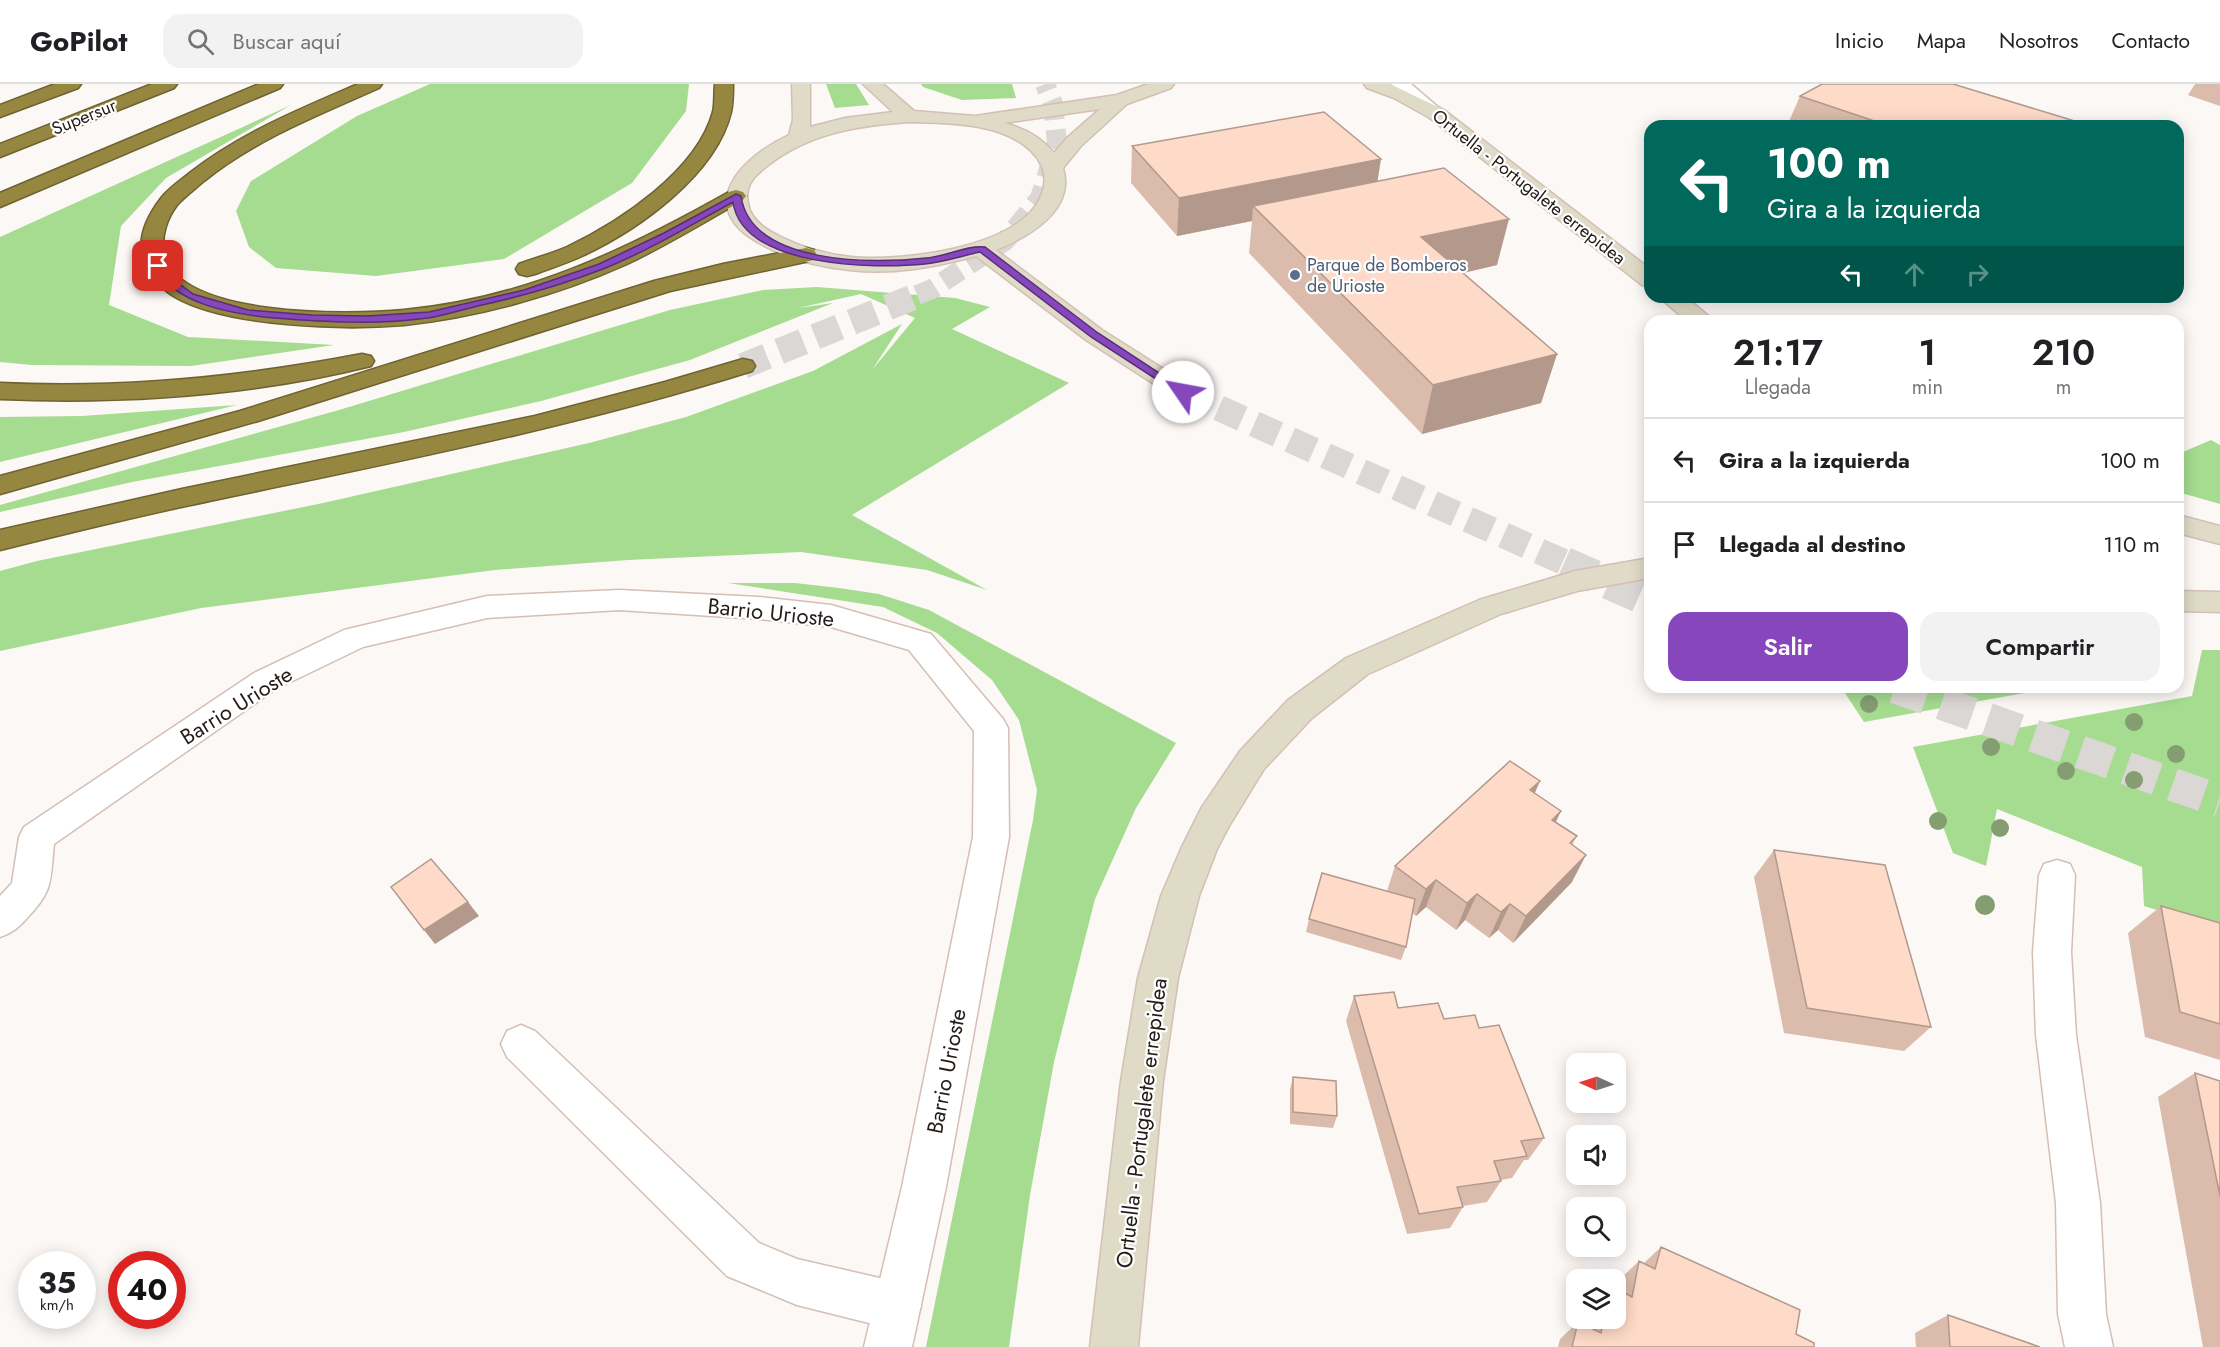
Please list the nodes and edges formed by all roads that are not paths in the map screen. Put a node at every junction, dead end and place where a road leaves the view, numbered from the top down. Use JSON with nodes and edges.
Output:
{"nodes":[{"id":1,"x":72,"y":84,"type":"edge"},
{"id":2,"x":168,"y":84,"type":"edge"},
{"id":3,"x":274,"y":84,"type":"edge"},
{"id":4,"x":373,"y":84,"type":"edge"},
{"id":5,"x":724,"y":84,"type":"edge"},
{"id":6,"x":801,"y":84,"type":"edge"},
{"id":7,"x":872,"y":84,"type":"edge"},
{"id":8,"x":1165,"y":84,"type":"edge"},
{"id":9,"x":1373,"y":84,"type":"edge"},
{"id":10,"x":1400,"y":84,"type":"edge"},
{"id":11,"x":1121,"y":100,"type":"junction"},
{"id":12,"x":0,"y":111,"type":"edge"},
{"id":13,"x":1437,"y":114,"type":"junction"},
{"id":14,"x":909,"y":116,"type":"junction"},
{"id":15,"x":970,"y":120,"type":"junction"},
{"id":16,"x":798,"y":137,"type":"junction"},
{"id":17,"x":0,"y":151,"type":"edge"},
{"id":18,"x":1053,"y":166,"type":"junction"},
{"id":19,"x":736,"y":196,"type":"junction"},
{"id":20,"x":0,"y":201,"type":"edge"},
{"id":21,"x":981,"y":249,"type":"junction"},
{"id":22,"x":806,"y":255,"type":"junction"},
{"id":23,"x":1644,"y":275,"type":"edge"},
{"id":24,"x":1679,"y":303,"type":"edge"},
{"id":25,"x":1680,"y":303,"type":"edge"},
{"id":26,"x":595,"y":308,"type":"junction"},
{"id":27,"x":1694,"y":315,"type":"edge"},
{"id":28,"x":1700,"y":315,"type":"edge"},
{"id":29,"x":312,"y":318,"type":"junction"},
{"id":30,"x":743,"y":366,"type":"tunnel mouth"},
{"id":31,"x":0,"y":391,"type":"edge"},
{"id":32,"x":1183,"y":392,"type":"tunnel mouth"},
{"id":33,"x":0,"y":485,"type":"edge"},
{"id":34,"x":2184,"y":526,"type":"edge"},
{"id":35,"x":2220,"y":535,"type":"edge"},
{"id":36,"x":0,"y":540,"type":"edge"},
{"id":37,"x":1644,"y":569,"type":"edge"},
{"id":38,"x":2184,"y":601,"type":"edge"},
{"id":39,"x":2220,"y":602,"type":"edge"},
{"id":40,"x":2057,"y":875,"type":"dead end"},
{"id":41,"x":0,"y":921,"type":"edge"},
{"id":42,"x":521,"y":1044,"type":"dead end"},
{"id":43,"x":892,"y":1327,"type":"edge"},
{"id":44,"x":1114,"y":1347,"type":"edge"},
{"id":45,"x":2089,"y":1347,"type":"edge"}],
"edges":[{"from":1,"to":12,"type":"highway"},
{"from":2,"to":17,"type":"highway","name":"Supersur"},
{"from":3,"to":20,"type":"highway"},
{"from":4,"to":29,"type":"highway"},
{"from":5,"to":29,"type":"highway"},
{"from":6,"to":16,"type":"street"},
{"from":7,"to":14,"type":"street"},
{"from":8,"to":11,"type":"street"},
{"from":9,"to":13,"type":"street","name":"Ortuella - Portugalete errepidea"},
{"from":10,"to":13,"type":"street"},
{"from":11,"to":15,"type":"street"},
{"from":11,"to":18,"type":"street"},
{"from":13,"to":23,"type":"street","name":"Ortuella - Portugalete errepidea"},
{"from":14,"to":15,"type":"street"},
{"from":14,"to":16,"type":"street"},
{"from":15,"to":18,"type":"street"},
{"from":16,"to":19,"type":"street"},
{"from":18,"to":21,"type":"street"},
{"from":19,"to":22,"type":"street"},
{"from":19,"to":29,"type":"highway"},
{"from":21,"to":22,"type":"street"},
{"from":21,"to":32,"type":"street"},
{"from":22,"to":26,"type":"highway"},
{"from":24,"to":27,"type":"street"},
{"from":25,"to":28,"type":"street"},
{"from":26,"to":31,"type":"highway"},
{"from":26,"to":33,"type":"highway"},
{"from":30,"to":36,"type":"highway"},
{"from":34,"to":35,"type":"street"},
{"from":37,"to":44,"type":"street","name":"Ortuella - Portugalete errepidea"},
{"from":38,"to":39,"type":"street"},
{"from":40,"to":45,"type":"street"},
{"from":41,"to":43,"type":"street","name":"Barrio Urioste"},
{"from":42,"to":43,"type":"street"}]}
